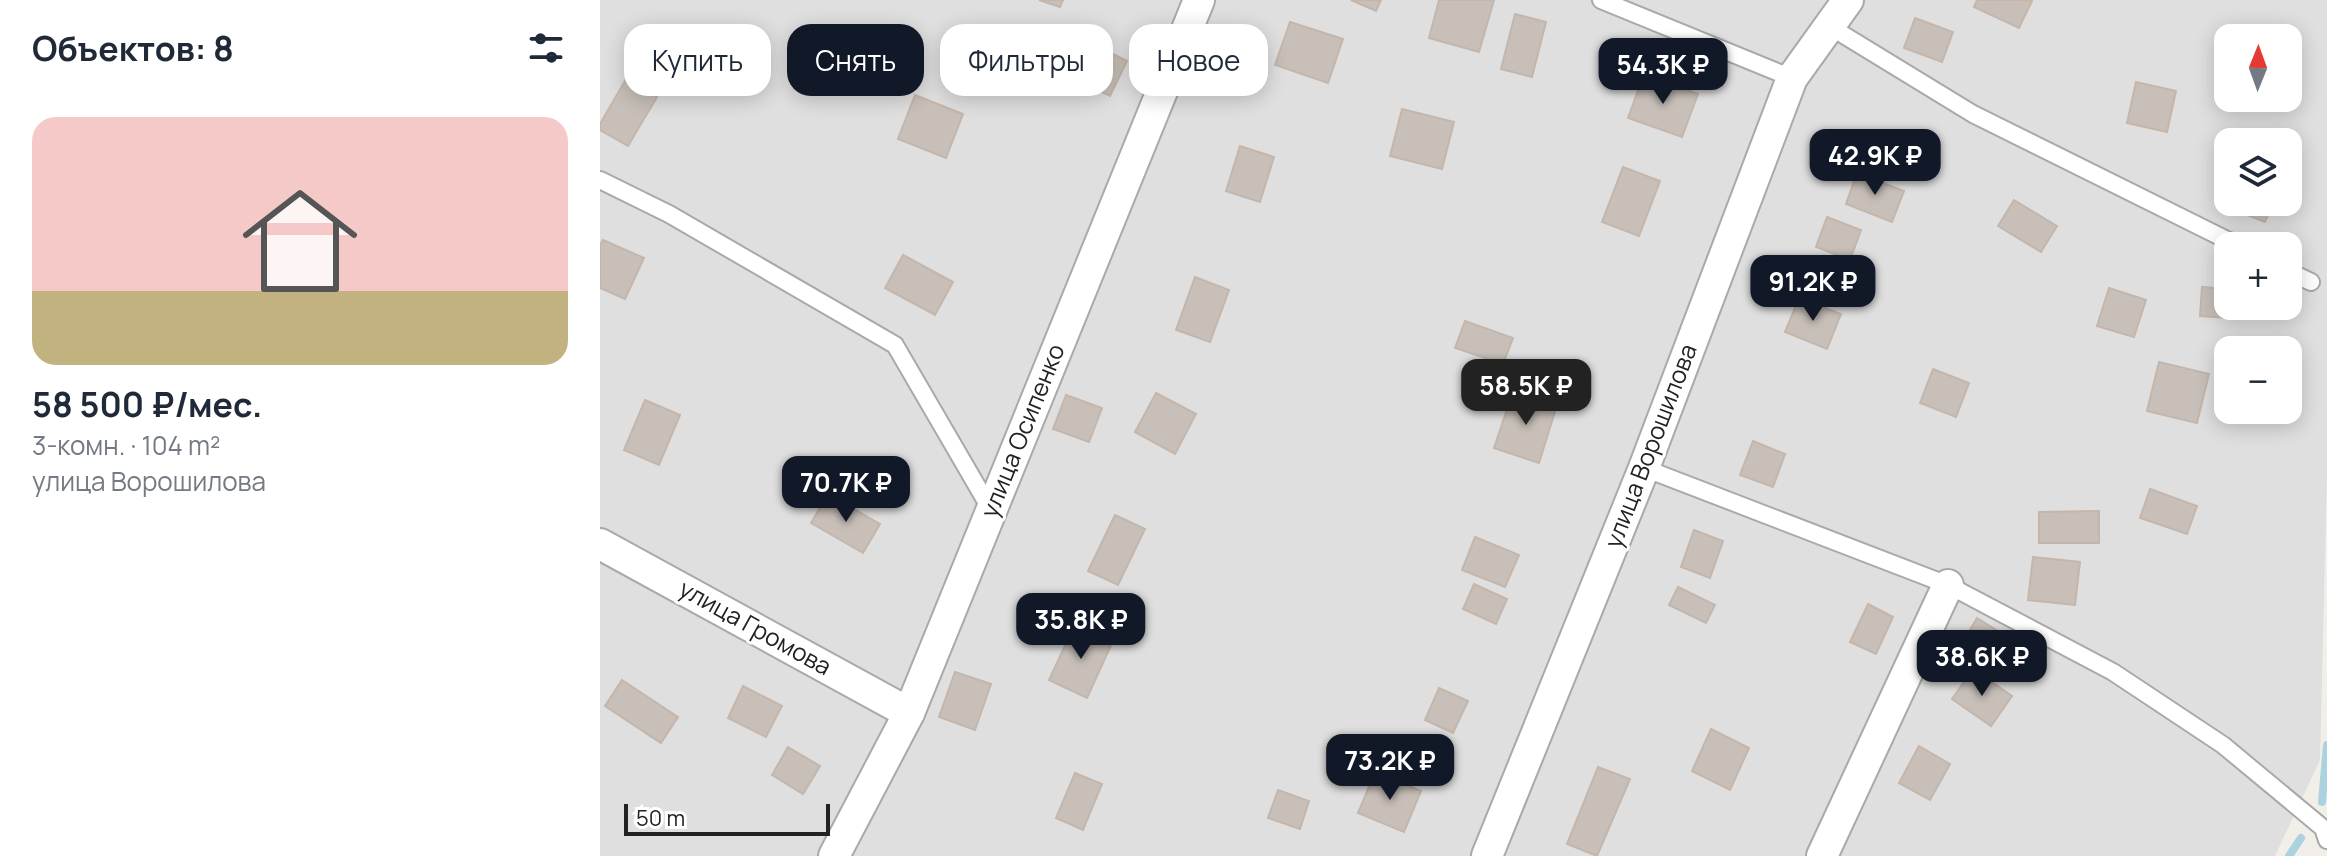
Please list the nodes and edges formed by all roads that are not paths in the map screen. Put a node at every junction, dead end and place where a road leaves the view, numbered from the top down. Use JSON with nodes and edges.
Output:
{"nodes":[{"id":1,"x":1199,"y":0,"type":"edge"},
{"id":2,"x":1601,"y":0,"type":"edge"},
{"id":3,"x":1848,"y":0,"type":"edge"},
{"id":4,"x":1829,"y":26,"type":"junction"},
{"id":5,"x":1792,"y":78,"type":"junction"},
{"id":6,"x":600,"y":180,"type":"edge"},
{"id":7,"x":2214,"y":234,"type":"edge"},
{"id":8,"x":2302,"y":278,"type":"edge"},
{"id":9,"x":2311,"y":282,"type":"dead end"},
{"id":10,"x":1644,"y":468,"type":"junction"},
{"id":11,"x":991,"y":510,"type":"junction"},
{"id":12,"x":600,"y":544,"type":"edge"},
{"id":13,"x":1948,"y":585,"type":"junction"},
{"id":14,"x":909,"y":713,"type":"junction"},
{"id":15,"x":2327,"y":840,"type":"edge"},
{"id":16,"x":834,"y":856,"type":"edge"},
{"id":17,"x":1487,"y":856,"type":"edge"},
{"id":18,"x":1822,"y":856,"type":"edge"}],
"edges":[{"from":1,"to":11,"type":"street","name":"улица Осипенко"},
{"from":2,"to":5,"type":"lane"},
{"from":3,"to":4,"type":"street","name":"улица Ворошилова"},
{"from":4,"to":5,"type":"street","name":"улица Ворошилова"},
{"from":4,"to":7,"type":"lane"},
{"from":5,"to":10,"type":"street","name":"улица Ворошилова"},
{"from":6,"to":11,"type":"lane"},
{"from":8,"to":9,"type":"lane"},
{"from":10,"to":13,"type":"lane"},
{"from":10,"to":17,"type":"street","name":"улица Ворошилова"},
{"from":11,"to":14,"type":"street","name":"улица Осипенко"},
{"from":12,"to":14,"type":"street","name":"улица Громова"},
{"from":13,"to":15,"type":"lane"},
{"from":13,"to":18,"type":"street"},
{"from":14,"to":16,"type":"street","name":"улица Осипенко"}]}
